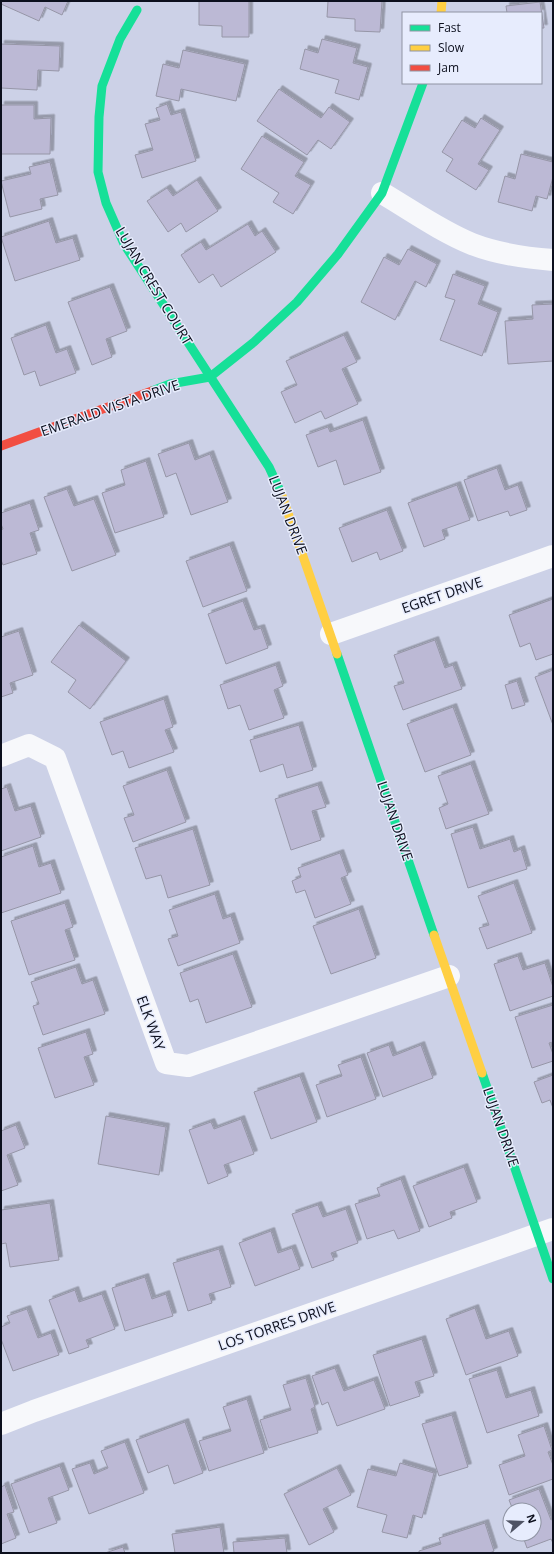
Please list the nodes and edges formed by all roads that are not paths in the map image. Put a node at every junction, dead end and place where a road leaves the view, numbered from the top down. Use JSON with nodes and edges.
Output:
{"nodes":[{"id":1,"x":442,"y":1,"type":"edge"},
{"id":2,"x":137,"y":10,"type":"dead end"},
{"id":3,"x":441,"y":12,"type":"edge"},
{"id":4,"x":423,"y":84,"type":"edge"},
{"id":5,"x":382,"y":193,"type":"junction"},
{"id":6,"x":553,"y":260,"type":"edge"},
{"id":7,"x":210,"y":377,"type":"junction"},
{"id":8,"x":1,"y":446,"type":"edge"},
{"id":9,"x":553,"y":556,"type":"edge"},
{"id":10,"x":331,"y":634,"type":"junction"},
{"id":11,"x":1,"y":756,"type":"edge"},
{"id":12,"x":449,"y":976,"type":"junction"},
{"id":13,"x":545,"y":1232,"type":"edge"},
{"id":14,"x":553,"y":1279,"type":"edge"},
{"id":15,"x":1,"y":1424,"type":"edge"}],
"edges":[{"from":1,"to":3,"type":"street"},
{"from":2,"to":7,"type":"street","name":"LUJAN CREST COURT"},
{"from":4,"to":5,"type":"street","name":"EMERALD VISTA DRIVE"},
{"from":5,"to":6,"type":"street"},
{"from":5,"to":7,"type":"street","name":"EMERALD VISTA DRIVE"},
{"from":7,"to":8,"type":"street","name":"EMERALD VISTA DRIVE"},
{"from":7,"to":10,"type":"street","name":"LUJAN DRIVE"},
{"from":9,"to":10,"type":"street","name":"EGRET DRIVE"},
{"from":10,"to":12,"type":"street","name":"LUJAN DRIVE"},
{"from":11,"to":12,"type":"street","name":"ELK WAY"},
{"from":12,"to":13,"type":"street","name":"LUJAN DRIVE"},
{"from":13,"to":14,"type":"street","name":"LUJAN DRIVE"},
{"from":13,"to":15,"type":"street","name":"LOS TORRES DRIVE"}]}
